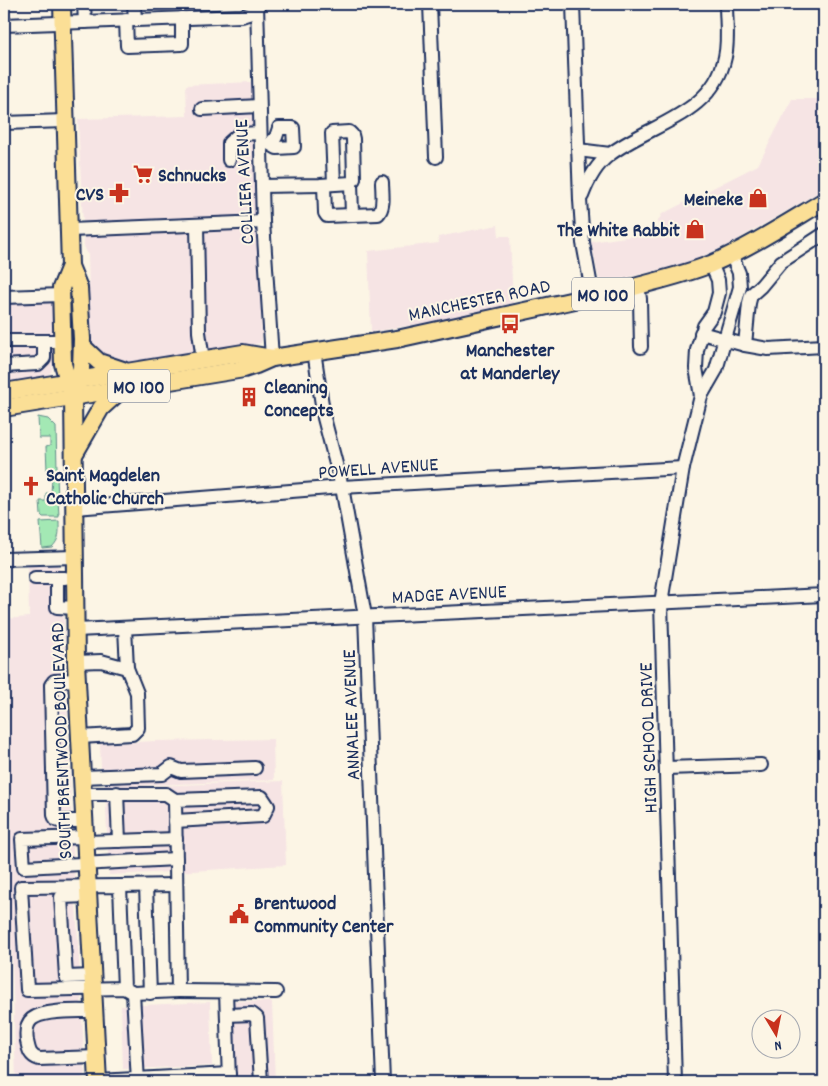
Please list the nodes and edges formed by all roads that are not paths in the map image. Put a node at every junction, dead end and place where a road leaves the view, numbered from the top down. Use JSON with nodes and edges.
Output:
{"nodes":[{"id":1,"x":62,"y":4,"type":"edge"},
{"id":2,"x":84,"y":4,"type":"edge"},
{"id":3,"x":134,"y":4,"type":"edge"},
{"id":4,"x":430,"y":4,"type":"edge"},
{"id":5,"x":573,"y":4,"type":"edge"},
{"id":6,"x":726,"y":4,"type":"edge"},
{"id":7,"x":258,"y":5,"type":"edge"},
{"id":8,"x":182,"y":18,"type":"junction"},
{"id":9,"x":130,"y":20,"type":"junction"},
{"id":10,"x":85,"y":22,"type":"junction"},
{"id":11,"x":62,"y":23,"type":"junction"},
{"id":12,"x":4,"y":25,"type":"edge"},
{"id":13,"x":259,"y":106,"type":"junction"},
{"id":14,"x":202,"y":109,"type":"dead end"},
{"id":15,"x":65,"y":121,"type":"junction"},
{"id":16,"x":4,"y":123,"type":"edge"},
{"id":17,"x":263,"y":141,"type":"junction"},
{"id":18,"x":578,"y":150,"type":"junction"},
{"id":19,"x":610,"y":154,"type":"junction"},
{"id":20,"x":436,"y":157,"type":"dead end"},
{"id":21,"x":229,"y":160,"type":"dead end"},
{"id":22,"x":353,"y":181,"type":"junction"},
{"id":23,"x":382,"y":182,"type":"dead end"},
{"id":24,"x":329,"y":184,"type":"junction"},
{"id":25,"x":262,"y":186,"type":"junction"},
{"id":26,"x":580,"y":200,"type":"junction"},
{"id":27,"x":824,"y":201,"type":"edge"},
{"id":28,"x":352,"y":215,"type":"junction"},
{"id":29,"x":263,"y":222,"type":"junction"},
{"id":30,"x":197,"y":225,"type":"junction"},
{"id":31,"x":70,"y":230,"type":"junction"},
{"id":32,"x":824,"y":234,"type":"edge"},
{"id":33,"x":731,"y":254,"type":"junction"},
{"id":34,"x":711,"y":264,"type":"junction"},
{"id":35,"x":70,"y":266,"type":"junction"},
{"id":36,"x":638,"y":286,"type":"junction"},
{"id":37,"x":61,"y":295,"type":"junction"},
{"id":38,"x":593,"y":296,"type":"junction"},
{"id":39,"x":4,"y":297,"type":"edge"},
{"id":40,"x":701,"y":333,"type":"junction"},
{"id":41,"x":724,"y":338,"type":"junction"},
{"id":42,"x":4,"y":341,"type":"edge"},
{"id":43,"x":44,"y":341,"type":"junction"},
{"id":44,"x":62,"y":341,"type":"junction"},
{"id":45,"x":82,"y":346,"type":"junction"},
{"id":46,"x":746,"y":346,"type":"junction"},
{"id":47,"x":824,"y":346,"type":"edge"},
{"id":48,"x":641,"y":347,"type":"dead end"},
{"id":49,"x":314,"y":351,"type":"junction"},
{"id":50,"x":272,"y":358,"type":"junction"},
{"id":51,"x":202,"y":360,"type":"junction"},
{"id":52,"x":4,"y":366,"type":"edge"},
{"id":53,"x":127,"y":371,"type":"junction"},
{"id":54,"x":73,"y":380,"type":"junction"},
{"id":55,"x":122,"y":389,"type":"junction"},
{"id":56,"x":4,"y":392,"type":"edge"},
{"id":57,"x":701,"y":396,"type":"junction"},
{"id":58,"x":74,"y":397,"type":"junction"},
{"id":59,"x":4,"y":408,"type":"edge"},
{"id":60,"x":74,"y":455,"type":"junction"},
{"id":61,"x":683,"y":468,"type":"junction"},
{"id":62,"x":342,"y":487,"type":"junction"},
{"id":63,"x":75,"y":508,"type":"junction"},
{"id":64,"x":75,"y":557,"type":"junction"},
{"id":65,"x":4,"y":559,"type":"edge"},
{"id":66,"x":35,"y":578,"type":"dead end"},
{"id":67,"x":57,"y":578,"type":"junction"},
{"id":68,"x":75,"y":578,"type":"junction"},
{"id":69,"x":824,"y":595,"type":"edge"},
{"id":70,"x":661,"y":602,"type":"junction"},
{"id":71,"x":76,"y":608,"type":"junction"},
{"id":72,"x":365,"y":616,"type":"junction"},
{"id":73,"x":125,"y":628,"type":"junction"},
{"id":74,"x":76,"y":630,"type":"junction"},
{"id":75,"x":76,"y":662,"type":"junction"},
{"id":76,"x":126,"y":668,"type":"junction"},
{"id":77,"x":77,"y":680,"type":"junction"},
{"id":78,"x":80,"y":737,"type":"junction"},
{"id":79,"x":761,"y":765,"type":"dead end"},
{"id":80,"x":255,"y":768,"type":"dead end"},
{"id":81,"x":666,"y":768,"type":"junction"},
{"id":82,"x":82,"y":777,"type":"junction"},
{"id":83,"x":117,"y":793,"type":"junction"},
{"id":84,"x":83,"y":794,"type":"junction"},
{"id":85,"x":175,"y":800,"type":"junction"},
{"id":86,"x":175,"y":821,"type":"junction"},
{"id":87,"x":85,"y":833,"type":"junction"},
{"id":88,"x":176,"y":839,"type":"junction"},
{"id":89,"x":118,"y":841,"type":"junction"},
{"id":90,"x":176,"y":859,"type":"junction"},
{"id":91,"x":87,"y":864,"type":"junction"},
{"id":92,"x":175,"y":885,"type":"junction"},
{"id":93,"x":120,"y":886,"type":"junction"},
{"id":94,"x":146,"y":886,"type":"junction"},
{"id":95,"x":88,"y":891,"type":"junction"},
{"id":96,"x":93,"y":982,"type":"junction"},
{"id":97,"x":129,"y":991,"type":"junction"},
{"id":98,"x":178,"y":991,"type":"junction"},
{"id":99,"x":226,"y":991,"type":"junction"},
{"id":100,"x":276,"y":992,"type":"dead end"},
{"id":101,"x":150,"y":993,"type":"junction"},
{"id":102,"x":94,"y":1010,"type":"junction"},
{"id":103,"x":227,"y":1015,"type":"junction"},
{"id":104,"x":97,"y":1057,"type":"junction"},
{"id":105,"x":229,"y":1078,"type":"edge"},
{"id":106,"x":138,"y":1080,"type":"edge"},
{"id":107,"x":98,"y":1082,"type":"edge"},
{"id":108,"x":261,"y":1082,"type":"edge"},
{"id":109,"x":382,"y":1082,"type":"edge"},
{"id":110,"x":675,"y":1082,"type":"edge"}],
"edges":[{"from":1,"to":11,"type":"main road","name":"SOUTH BRENTWOOD BOULEVARD"},
{"from":2,"to":10,"type":"street"},
{"from":3,"to":9,"type":"street"},
{"from":4,"to":20,"type":"street"},
{"from":5,"to":18,"type":"street"},
{"from":6,"to":19,"type":"street"},
{"from":7,"to":8,"type":"street"},
{"from":7,"to":13,"type":"street","name":"COLLIER AVENUE"},
{"from":8,"to":9,"type":"street"},
{"from":8,"to":9,"type":"street"},
{"from":9,"to":10,"type":"street"},
{"from":10,"to":11,"type":"street"},
{"from":11,"to":12,"type":"street"},
{"from":11,"to":15,"type":"main road","name":"SOUTH BRENTWOOD BOULEVARD"},
{"from":13,"to":14,"type":"street"},
{"from":13,"to":17,"type":"street","name":"COLLIER AVENUE"},
{"from":15,"to":16,"type":"street"},
{"from":15,"to":31,"type":"main road","name":"SOUTH BRENTWOOD BOULEVARD"},
{"from":17,"to":21,"type":"street"},
{"from":17,"to":25,"type":"street","name":"COLLIER AVENUE"},
{"from":18,"to":19,"type":"street"},
{"from":18,"to":26,"type":"street"},
{"from":19,"to":26,"type":"street"},
{"from":22,"to":24,"type":"street"},
{"from":22,"to":24,"type":"street"},
{"from":22,"to":28,"type":"street"},
{"from":23,"to":28,"type":"street"},
{"from":24,"to":25,"type":"street"},
{"from":24,"to":28,"type":"street"},
{"from":25,"to":29,"type":"street","name":"COLLIER AVENUE"},
{"from":26,"to":38,"type":"street"},
{"from":27,"to":33,"type":"main road","name":"MANCHESTER ROAD","number":"MO 100"},
{"from":29,"to":30,"type":"street"},
{"from":29,"to":50,"type":"street","name":"COLLIER AVENUE"},
{"from":30,"to":31,"type":"street"},
{"from":30,"to":51,"type":"street"},
{"from":31,"to":35,"type":"main road","name":"SOUTH BRENTWOOD BOULEVARD"},
{"from":32,"to":46,"type":"street"},
{"from":33,"to":34,"type":"main road","name":"MANCHESTER ROAD","number":"MO 100"},
{"from":33,"to":41,"type":"street","name":"HIGH SCHOOL DRIVE"},
{"from":34,"to":36,"type":"main road","name":"MANCHESTER ROAD","number":"MO 100"},
{"from":34,"to":40,"type":"street","name":"HIGH SCHOOL DRIVE"},
{"from":35,"to":37,"type":"main road","name":"SOUTH BRENTWOOD BOULEVARD"},
{"from":35,"to":45,"type":"main road","name":"SOUTH BRENTWOOD BOULEVARD"},
{"from":36,"to":38,"type":"main road","name":"MANCHESTER ROAD","number":"MO 100"},
{"from":36,"to":48,"type":"street"},
{"from":37,"to":39,"type":"street"},
{"from":37,"to":44,"type":"main road","name":"SOUTH BRENTWOOD BOULEVARD"},
{"from":38,"to":49,"type":"main road","name":"MANCHESTER ROAD","number":"MO 100"},
{"from":40,"to":41,"type":"street"},
{"from":40,"to":57,"type":"street","name":"HIGH SCHOOL DRIVE"},
{"from":41,"to":46,"type":"street"},
{"from":41,"to":57,"type":"street","name":"HIGH SCHOOL DRIVE"},
{"from":42,"to":43,"type":"street"},
{"from":43,"to":44,"type":"street"},
{"from":43,"to":52,"type":"street"},
{"from":44,"to":54,"type":"main road","name":"SOUTH BRENTWOOD BOULEVARD"},
{"from":45,"to":53,"type":"main road"},
{"from":45,"to":54,"type":"main road","name":"SOUTH BRENTWOOD BOULEVARD"},
{"from":46,"to":47,"type":"street"},
{"from":49,"to":50,"type":"main road","name":"MANCHESTER ROAD","number":"MO 100"},
{"from":49,"to":62,"type":"street","name":"ANNALEE AVENUE"},
{"from":50,"to":51,"type":"main road","name":"MANCHESTER ROAD","number":"MO 100"},
{"from":50,"to":55,"type":"main road","name":"MANCHESTER ROAD","number":"MO 100"},
{"from":51,"to":53,"type":"main road","name":"MANCHESTER ROAD","number":"MO 100"},
{"from":53,"to":54,"type":"main road","name":"MANCHESTER ROAD","number":"MO 100"},
{"from":54,"to":56,"type":"main road","name":"MANCHESTER ROAD","number":"MO 100"},
{"from":54,"to":58,"type":"main road","name":"SOUTH BRENTWOOD BOULEVARD"},
{"from":55,"to":58,"type":"main road","name":"MANCHESTER ROAD","number":"MO 100"},
{"from":55,"to":60,"type":"main road"},
{"from":57,"to":61,"type":"street","name":"HIGH SCHOOL DRIVE"},
{"from":58,"to":59,"type":"main road","name":"MANCHESTER ROAD","number":"MO 100"},
{"from":58,"to":60,"type":"main road","name":"SOUTH BRENTWOOD BOULEVARD"},
{"from":60,"to":63,"type":"main road","name":"SOUTH BRENTWOOD BOULEVARD"},
{"from":61,"to":62,"type":"street","name":"POWELL AVENUE"},
{"from":61,"to":70,"type":"street","name":"HIGH SCHOOL DRIVE"},
{"from":62,"to":63,"type":"street","name":"POWELL AVENUE"},
{"from":62,"to":72,"type":"street","name":"ANNALEE AVENUE"},
{"from":63,"to":64,"type":"main road","name":"SOUTH BRENTWOOD BOULEVARD"},
{"from":64,"to":65,"type":"street"},
{"from":64,"to":68,"type":"main road","name":"SOUTH BRENTWOOD BOULEVARD"},
{"from":66,"to":67,"type":"street"},
{"from":67,"to":68,"type":"street"},
{"from":67,"to":71,"type":"street"},
{"from":68,"to":71,"type":"main road","name":"SOUTH BRENTWOOD BOULEVARD"},
{"from":69,"to":70,"type":"street","name":"MADGE AVENUE"},
{"from":70,"to":72,"type":"street","name":"MADGE AVENUE"},
{"from":70,"to":81,"type":"street","name":"HIGH SCHOOL DRIVE"},
{"from":71,"to":74,"type":"main road","name":"SOUTH BRENTWOOD BOULEVARD"},
{"from":72,"to":73,"type":"street","name":"MADGE AVENUE"},
{"from":72,"to":109,"type":"street","name":"ANNALEE AVENUE"},
{"from":73,"to":74,"type":"street","name":"MADGE AVENUE"},
{"from":73,"to":76,"type":"street"},
{"from":74,"to":75,"type":"main road","name":"SOUTH BRENTWOOD BOULEVARD"},
{"from":75,"to":76,"type":"street"},
{"from":75,"to":77,"type":"main road","name":"SOUTH BRENTWOOD BOULEVARD"},
{"from":76,"to":78,"type":"street"},
{"from":77,"to":78,"type":"main road","name":"SOUTH BRENTWOOD BOULEVARD"},
{"from":77,"to":87,"type":"street"},
{"from":78,"to":82,"type":"main road","name":"SOUTH BRENTWOOD BOULEVARD"},
{"from":79,"to":81,"type":"street"},
{"from":80,"to":82,"type":"street"},
{"from":81,"to":110,"type":"street","name":"HIGH SCHOOL DRIVE"},
{"from":82,"to":84,"type":"main road","name":"SOUTH BRENTWOOD BOULEVARD"},
{"from":83,"to":84,"type":"street"},
{"from":83,"to":85,"type":"street"},
{"from":83,"to":89,"type":"street"},
{"from":84,"to":87,"type":"main road","name":"SOUTH BRENTWOOD BOULEVARD"},
{"from":85,"to":86,"type":"street"},
{"from":85,"to":86,"type":"street"},
{"from":86,"to":88,"type":"street"},
{"from":87,"to":89,"type":"street"},
{"from":87,"to":91,"type":"main road","name":"SOUTH BRENTWOOD BOULEVARD"},
{"from":87,"to":91,"type":"street"},
{"from":88,"to":89,"type":"street"},
{"from":88,"to":90,"type":"street"},
{"from":90,"to":91,"type":"street"},
{"from":90,"to":92,"type":"street"},
{"from":91,"to":95,"type":"main road","name":"SOUTH BRENTWOOD BOULEVARD"},
{"from":92,"to":94,"type":"street"},
{"from":92,"to":98,"type":"street"},
{"from":93,"to":94,"type":"street"},
{"from":93,"to":95,"type":"street"},
{"from":93,"to":97,"type":"street"},
{"from":94,"to":101,"type":"street"},
{"from":95,"to":96,"type":"main road","name":"SOUTH BRENTWOOD BOULEVARD"},
{"from":95,"to":96,"type":"street"},
{"from":95,"to":96,"type":"street"},
{"from":96,"to":97,"type":"street"},
{"from":96,"to":102,"type":"main road","name":"SOUTH BRENTWOOD BOULEVARD"},
{"from":97,"to":101,"type":"street"},
{"from":97,"to":106,"type":"street"},
{"from":98,"to":99,"type":"street"},
{"from":98,"to":101,"type":"street"},
{"from":99,"to":100,"type":"street"},
{"from":99,"to":103,"type":"street"},
{"from":102,"to":104,"type":"main road","name":"SOUTH BRENTWOOD BOULEVARD"},
{"from":102,"to":104,"type":"street"},
{"from":103,"to":105,"type":"street"},
{"from":103,"to":108,"type":"street"},
{"from":104,"to":107,"type":"main road","name":"SOUTH BRENTWOOD BOULEVARD"},
{"from":105,"to":106,"type":"street"},
{"from":106,"to":107,"type":"street"}]}
